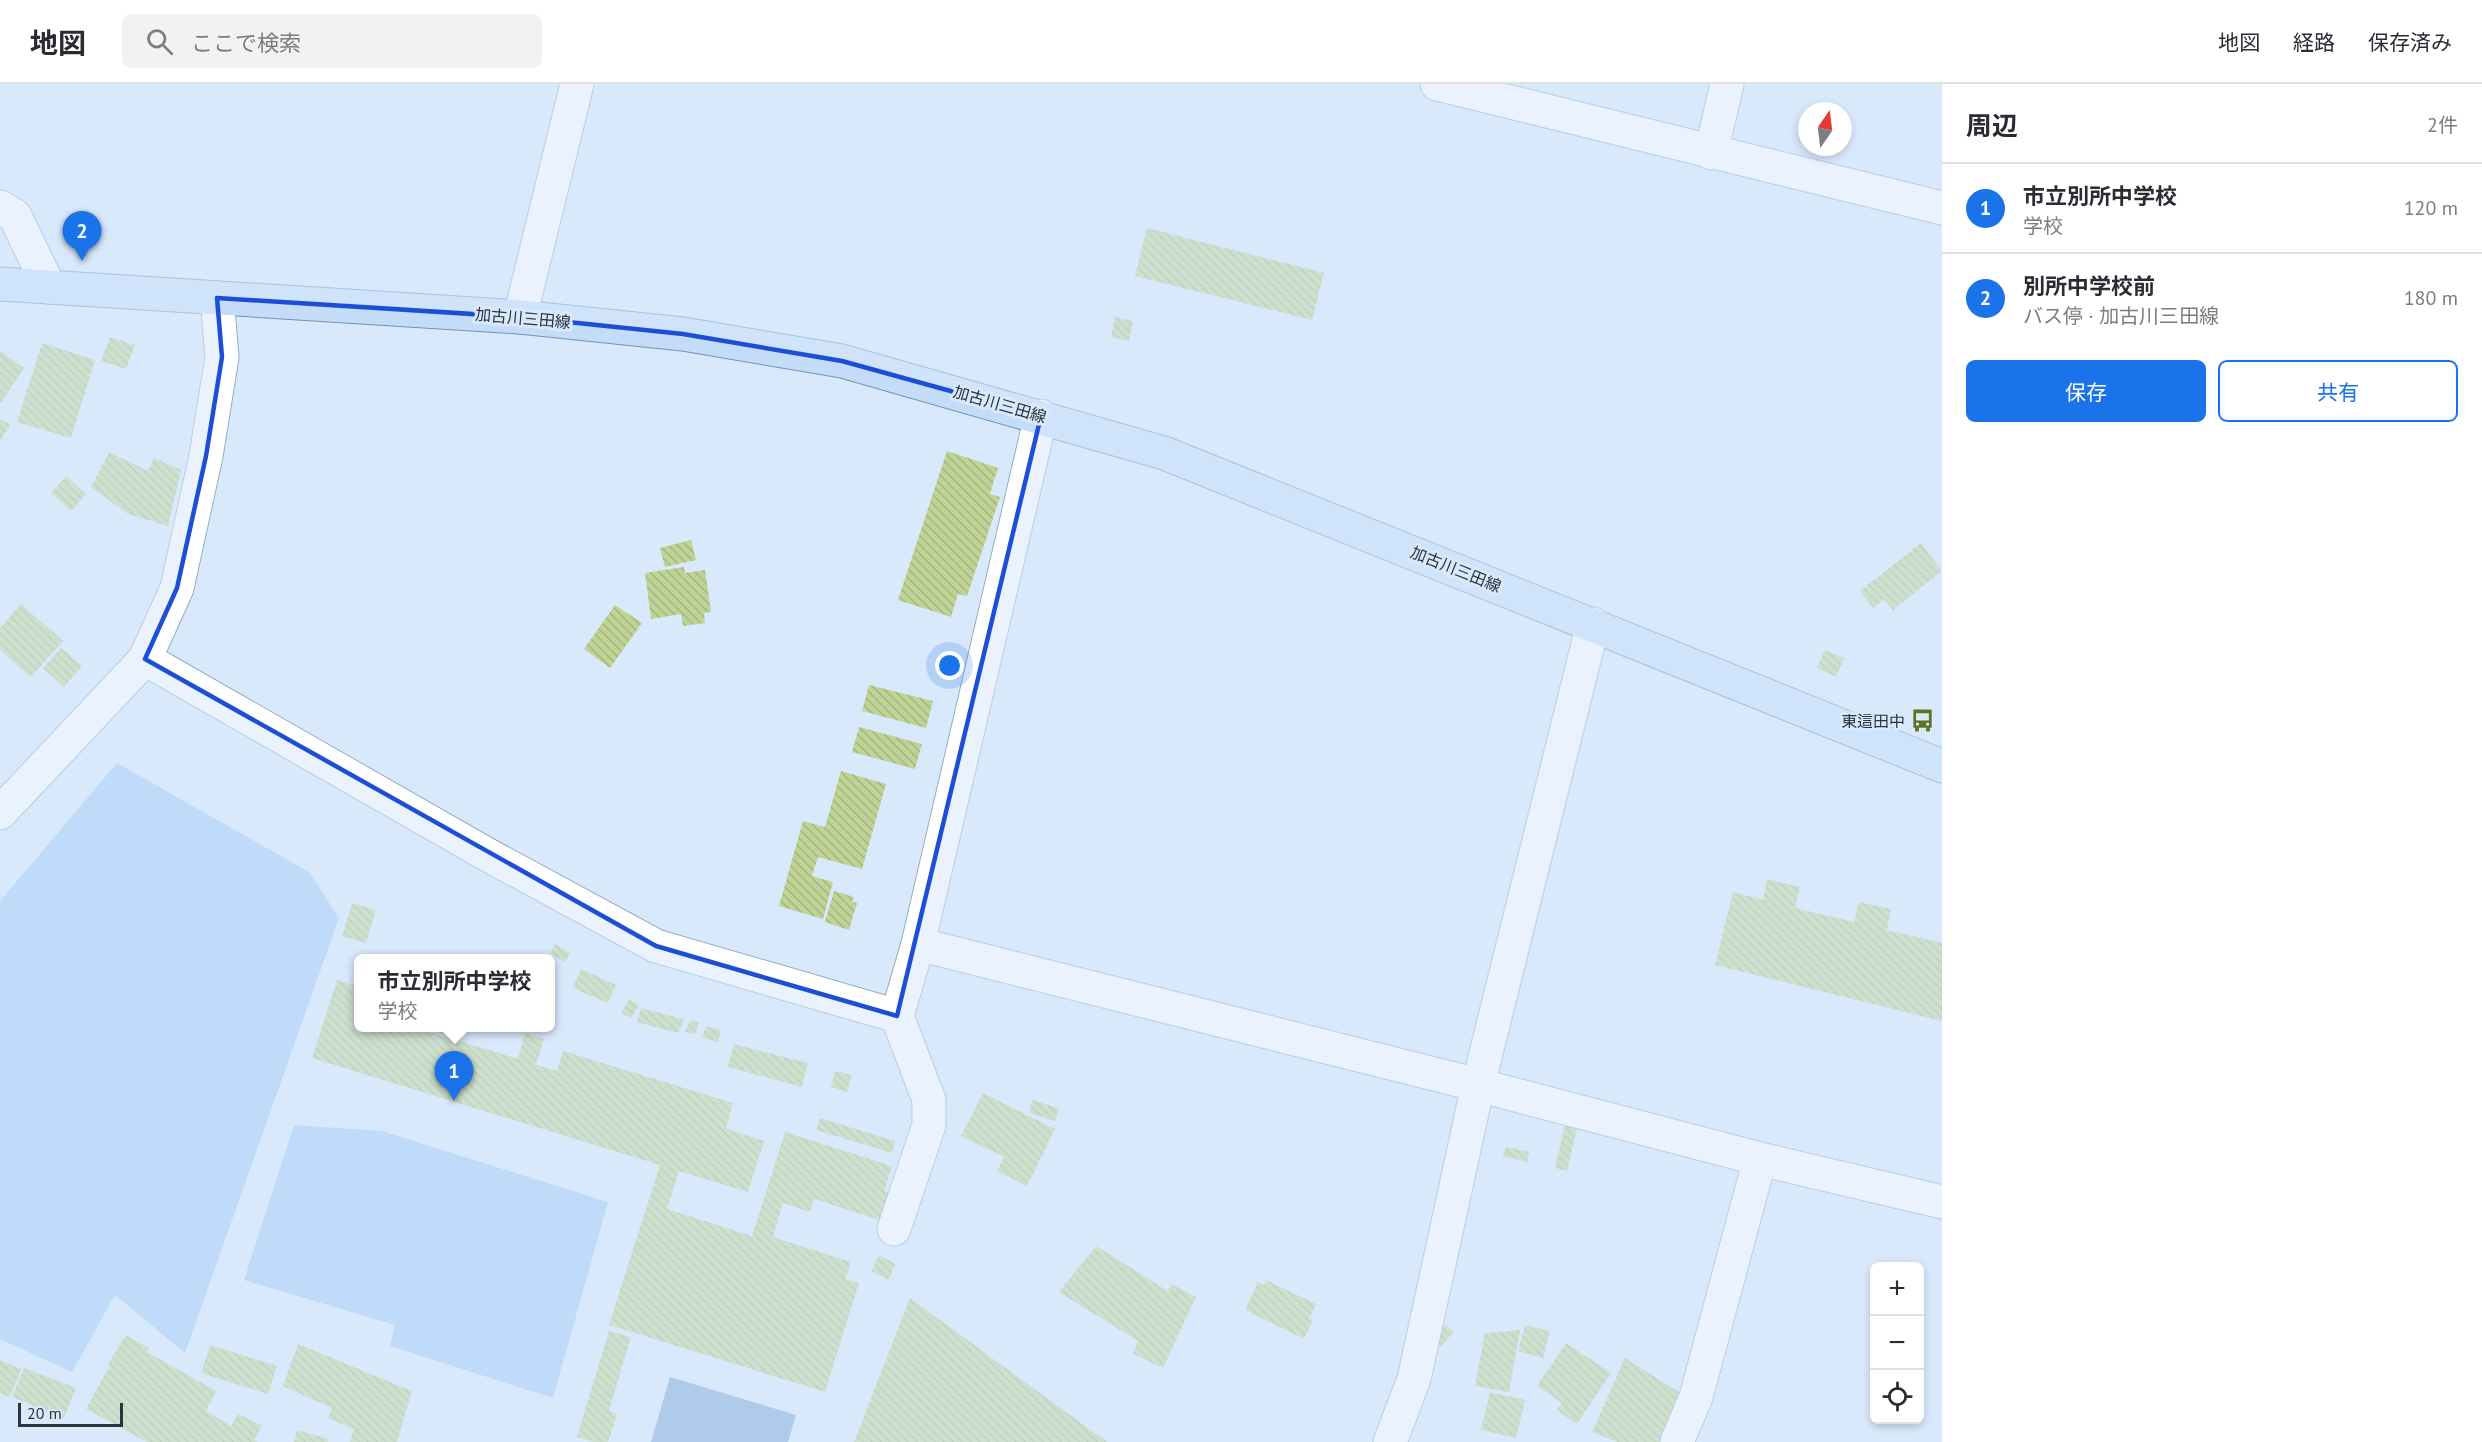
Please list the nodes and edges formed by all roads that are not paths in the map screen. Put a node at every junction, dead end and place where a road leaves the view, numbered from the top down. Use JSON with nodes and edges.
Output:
{"nodes":[{"id":1,"x":577,"y":84,"type":"edge"},
{"id":2,"x":1437,"y":84,"type":"edge"},
{"id":3,"x":1727,"y":84,"type":"edge"},
{"id":4,"x":1711,"y":153,"type":"junction"},
{"id":5,"x":0,"y":207,"type":"edge"},
{"id":6,"x":1942,"y":208,"type":"edge"},
{"id":7,"x":0,"y":284,"type":"edge"},
{"id":8,"x":49,"y":287,"type":"junction"},
{"id":9,"x":216,"y":298,"type":"junction"},
{"id":10,"x":520,"y":317,"type":"junction"},
{"id":11,"x":1041,"y":416,"type":"junction"},
{"id":12,"x":1593,"y":624,"type":"junction"},
{"id":13,"x":145,"y":659,"type":"junction"},
{"id":14,"x":1942,"y":766,"type":"edge"},
{"id":15,"x":0,"y":813,"type":"edge"},
{"id":16,"x":918,"y":944,"type":"junction"},
{"id":17,"x":897,"y":1016,"type":"junction"},
{"id":18,"x":1478,"y":1084,"type":"junction"},
{"id":19,"x":1760,"y":1159,"type":"junction"},
{"id":20,"x":1942,"y":1202,"type":"edge"},
{"id":21,"x":894,"y":1229,"type":"dead end"},
{"id":22,"x":1390,"y":1442,"type":"edge"},
{"id":23,"x":1677,"y":1442,"type":"edge"}],
"edges":[{"from":1,"to":10,"type":"street"},
{"from":2,"to":4,"type":"street"},
{"from":3,"to":4,"type":"street"},
{"from":4,"to":6,"type":"street"},
{"from":5,"to":8,"type":"street"},
{"from":7,"to":8,"type":"main road","name":"加古川三田線"},
{"from":8,"to":9,"type":"main road","name":"加古川三田線"},
{"from":9,"to":10,"type":"main road","name":"加古川三田線"},
{"from":9,"to":13,"type":"street"},
{"from":10,"to":11,"type":"main road","name":"加古川三田線"},
{"from":11,"to":12,"type":"main road","name":"加古川三田線"},
{"from":11,"to":16,"type":"street"},
{"from":12,"to":14,"type":"main road","name":"加古川三田線"},
{"from":12,"to":18,"type":"street"},
{"from":13,"to":15,"type":"street"},
{"from":13,"to":17,"type":"street"},
{"from":16,"to":17,"type":"street"},
{"from":16,"to":18,"type":"street"},
{"from":17,"to":21,"type":"street"},
{"from":18,"to":19,"type":"street"},
{"from":18,"to":22,"type":"street"},
{"from":19,"to":20,"type":"street"},
{"from":19,"to":23,"type":"street"}]}
